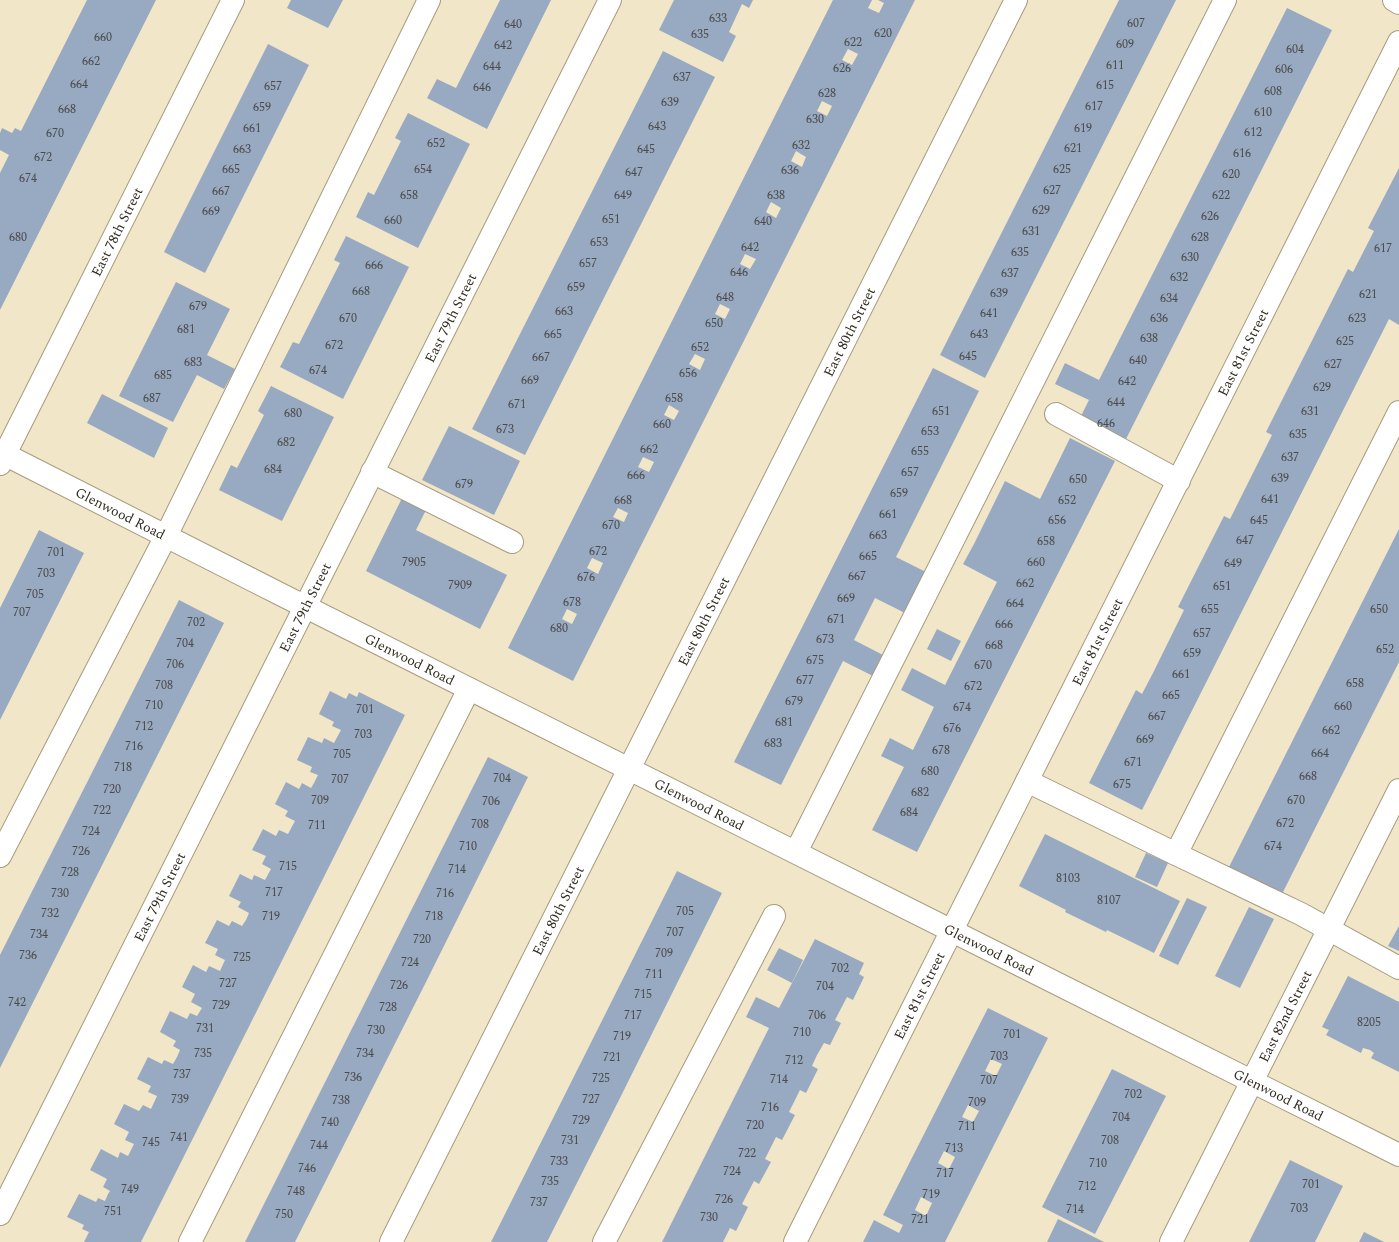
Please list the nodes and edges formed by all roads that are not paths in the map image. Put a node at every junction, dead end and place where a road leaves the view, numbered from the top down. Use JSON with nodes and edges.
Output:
{"nodes":[{"id":1,"x":233,"y":0,"type":"edge"},
{"id":2,"x":429,"y":0,"type":"edge"},
{"id":3,"x":610,"y":0,"type":"edge"},
{"id":4,"x":1016,"y":0,"type":"edge"},
{"id":5,"x":1225,"y":0,"type":"edge"},
{"id":6,"x":1394,"y":0,"type":"edge"},
{"id":7,"x":1399,"y":2,"type":"edge"},
{"id":8,"x":1399,"y":42,"type":"edge"},
{"id":9,"x":1399,"y":412,"type":"edge"},
{"id":10,"x":1056,"y":414,"type":"dead end"},
{"id":11,"x":2,"y":457,"type":"edge"},
{"id":12,"x":372,"y":472,"type":"junction"},
{"id":13,"x":1179,"y":481,"type":"junction"},
{"id":14,"x":166,"y":536,"type":"junction"},
{"id":15,"x":512,"y":542,"type":"dead end"},
{"id":16,"x":304,"y":606,"type":"junction"},
{"id":17,"x":469,"y":688,"type":"junction"},
{"id":18,"x":630,"y":769,"type":"junction"},
{"id":19,"x":1027,"y":781,"type":"junction"},
{"id":20,"x":1399,"y":790,"type":"edge"},
{"id":21,"x":796,"y":852,"type":"junction"},
{"id":22,"x":1176,"y":854,"type":"junction"},
{"id":23,"x":0,"y":856,"type":"edge"},
{"id":24,"x":774,"y":916,"type":"dead end"},
{"id":25,"x":1329,"y":929,"type":"junction"},
{"id":26,"x":952,"y":931,"type":"junction"},
{"id":27,"x":1399,"y":968,"type":"edge"},
{"id":28,"x":1252,"y":1081,"type":"junction"},
{"id":29,"x":1399,"y":1155,"type":"edge"},
{"id":30,"x":0,"y":1214,"type":"edge"},
{"id":31,"x":190,"y":1242,"type":"edge"},
{"id":32,"x":391,"y":1242,"type":"edge"},
{"id":33,"x":604,"y":1242,"type":"edge"},
{"id":34,"x":795,"y":1242,"type":"edge"},
{"id":35,"x":1172,"y":1242,"type":"edge"}],
"edges":[{"from":1,"to":11,"type":"street","name":"East 78th Street"},
{"from":2,"to":14,"type":"street"},
{"from":3,"to":12,"type":"street","name":"East 79th Street"},
{"from":4,"to":18,"type":"street","name":"East 80th Street"},
{"from":5,"to":21,"type":"street"},
{"from":6,"to":7,"type":"street"},
{"from":8,"to":13,"type":"street","name":"East 81st Street"},
{"from":9,"to":22,"type":"street"},
{"from":10,"to":13,"type":"street"},
{"from":11,"to":14,"type":"street","name":"Glenwood Road"},
{"from":12,"to":15,"type":"street"},
{"from":12,"to":16,"type":"street","name":"East 79th Street"},
{"from":13,"to":19,"type":"street","name":"East 81st Street"},
{"from":14,"to":16,"type":"street","name":"Glenwood Road"},
{"from":14,"to":23,"type":"street"},
{"from":16,"to":17,"type":"street","name":"Glenwood Road"},
{"from":16,"to":30,"type":"street","name":"East 79th Street"},
{"from":17,"to":18,"type":"street","name":"Glenwood Road"},
{"from":17,"to":31,"type":"street"},
{"from":18,"to":21,"type":"street","name":"Glenwood Road"},
{"from":18,"to":32,"type":"street","name":"East 80th Street"},
{"from":19,"to":22,"type":"street"},
{"from":19,"to":26,"type":"street","name":"East 81st Street"},
{"from":20,"to":25,"type":"street","name":"East 82nd Street"},
{"from":21,"to":26,"type":"street","name":"Glenwood Road"},
{"from":22,"to":25,"type":"street"},
{"from":24,"to":33,"type":"street"},
{"from":25,"to":27,"type":"street"},
{"from":25,"to":28,"type":"street","name":"East 82nd Street"},
{"from":26,"to":28,"type":"street","name":"Glenwood Road"},
{"from":26,"to":34,"type":"street","name":"East 81st Street"},
{"from":28,"to":29,"type":"street","name":"Glenwood Road"},
{"from":28,"to":35,"type":"street","name":"East 82nd Street"}]}
